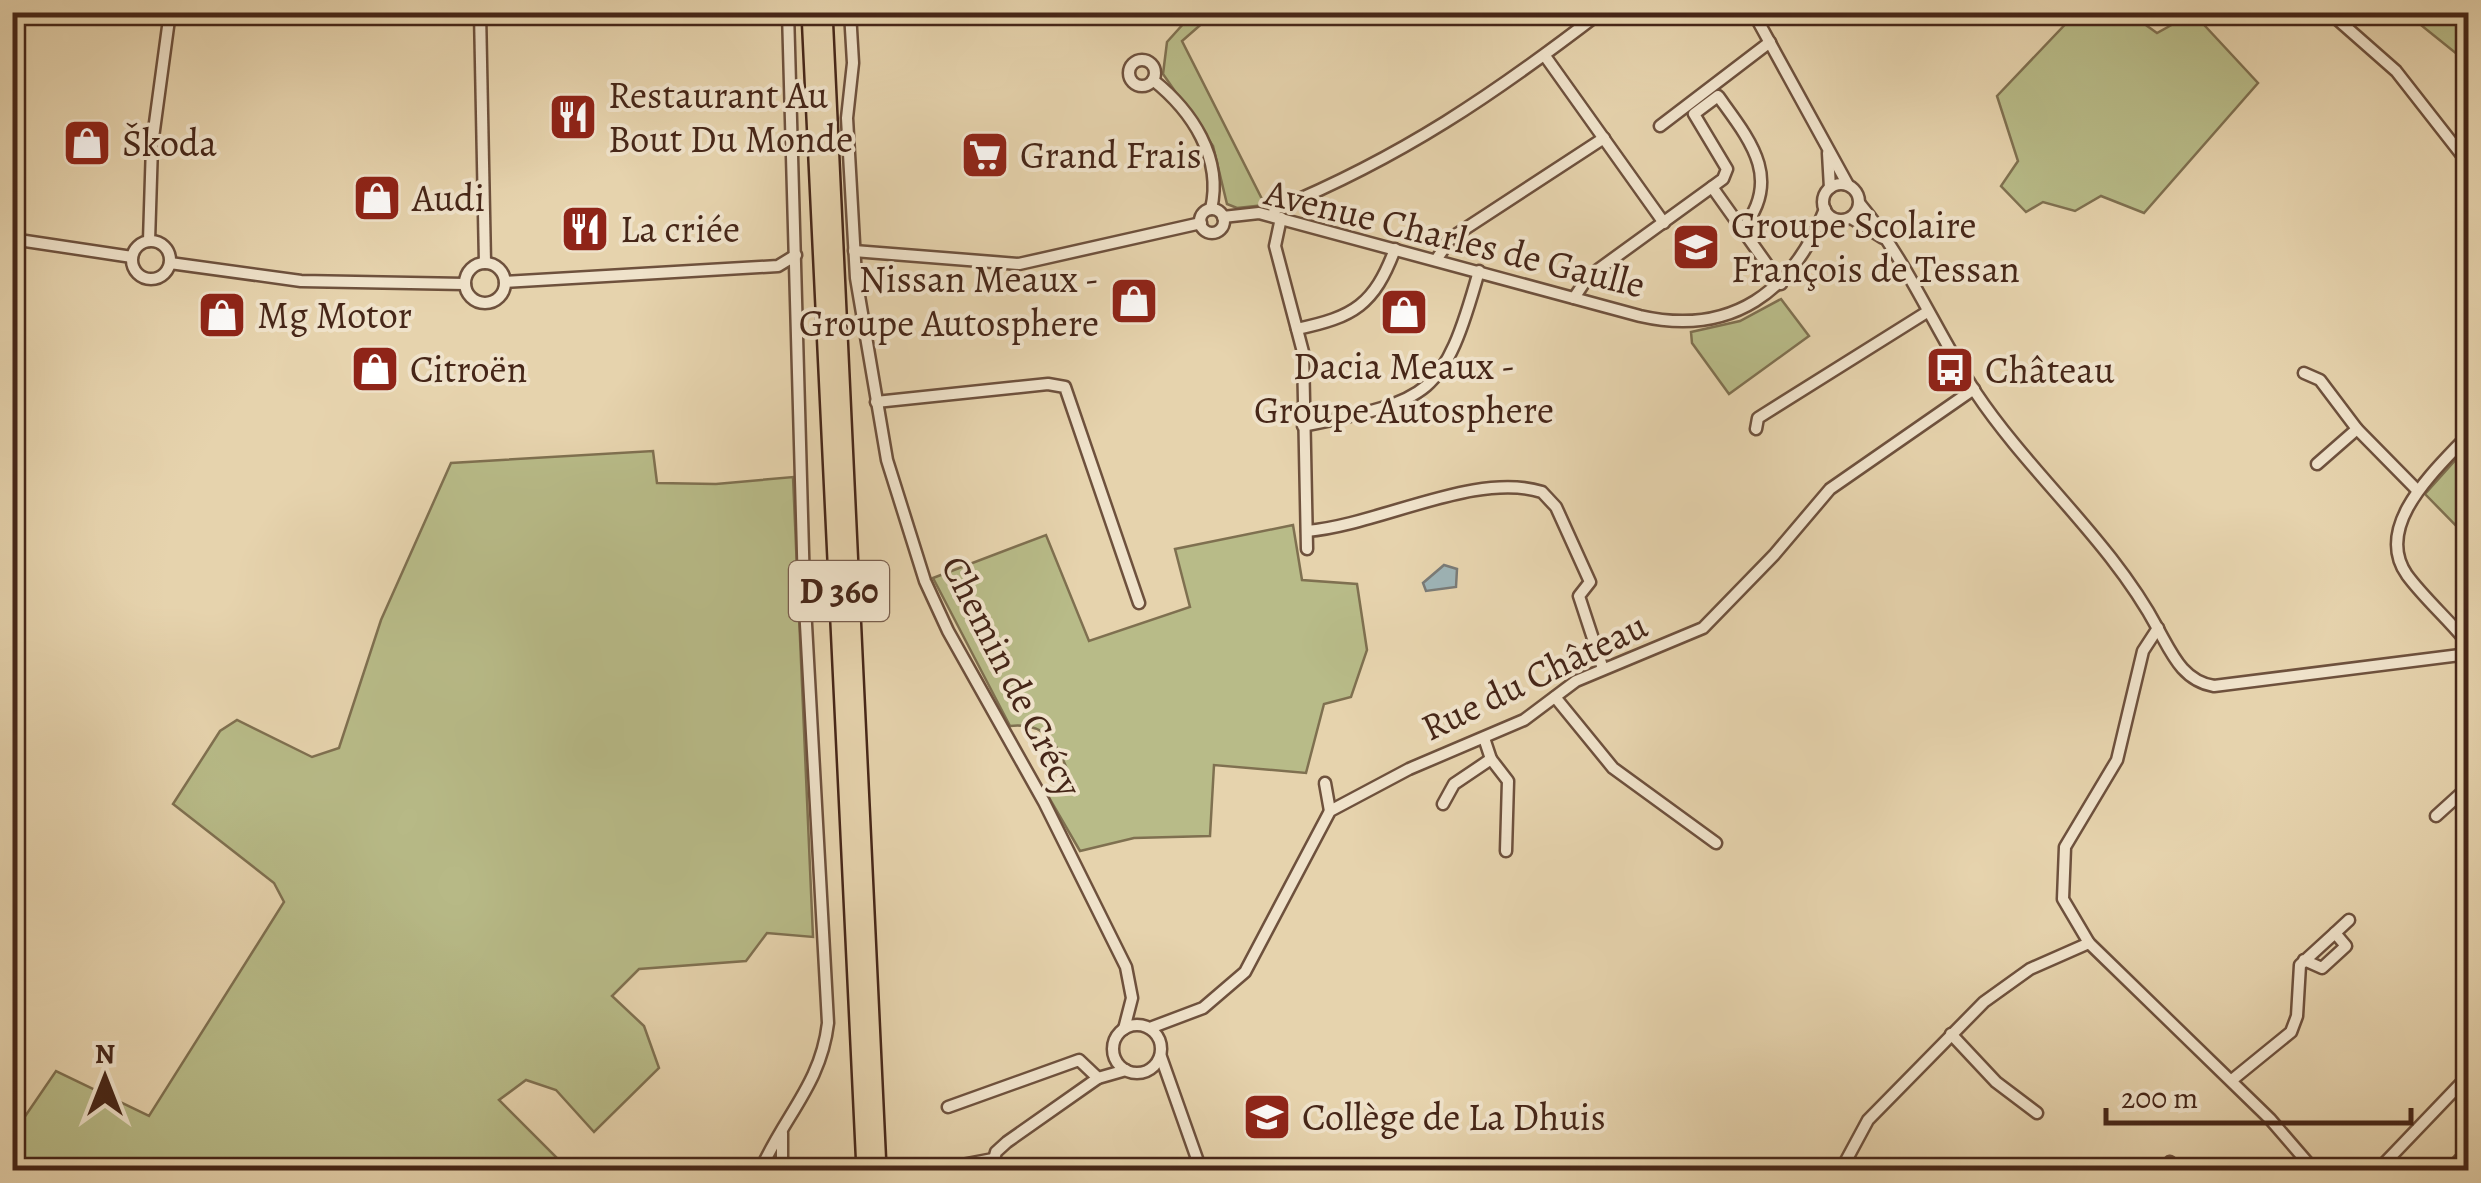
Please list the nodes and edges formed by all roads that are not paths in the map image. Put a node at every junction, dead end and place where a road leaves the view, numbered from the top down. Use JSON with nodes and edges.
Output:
{"nodes":[{"id":1,"x":170,"y":12,"type":"edge"},
{"id":2,"x":480,"y":12,"type":"edge"},
{"id":3,"x":788,"y":12,"type":"edge"},
{"id":4,"x":810,"y":12,"type":"edge"},
{"id":5,"x":824,"y":12,"type":"edge"},
{"id":6,"x":850,"y":12,"type":"edge"},
{"id":7,"x":1601,"y":12,"type":"edge"},
{"id":8,"x":1753,"y":12,"type":"edge"},
{"id":9,"x":2329,"y":12,"type":"edge"},
{"id":10,"x":1770,"y":42,"type":"junction"},
{"id":11,"x":1545,"y":56,"type":"junction"},
{"id":12,"x":1153,"y":80,"type":"dead end"},
{"id":13,"x":1660,"y":126,"type":"dead end"},
{"id":14,"x":1604,"y":138,"type":"junction"},
{"id":15,"x":1825,"y":138,"type":"junction"},
{"id":16,"x":2468,"y":163,"type":"edge"},
{"id":17,"x":1848,"y":185,"type":"junction"},
{"id":18,"x":1712,"y":188,"type":"junction"},
{"id":19,"x":1830,"y":188,"type":"junction"},
{"id":20,"x":1860,"y":204,"type":"junction"},
{"id":21,"x":1211,"y":209,"type":"junction"},
{"id":22,"x":1824,"y":209,"type":"junction"},
{"id":23,"x":1223,"y":217,"type":"junction"},
{"id":24,"x":1277,"y":217,"type":"junction"},
{"id":25,"x":1846,"y":219,"type":"junction"},
{"id":26,"x":1201,"y":223,"type":"junction"},
{"id":27,"x":1664,"y":223,"type":"junction"},
{"id":28,"x":1743,"y":228,"type":"junction"},
{"id":29,"x":1817,"y":234,"type":"junction"},
{"id":30,"x":1884,"y":238,"type":"junction"},
{"id":31,"x":12,"y":239,"type":"edge"},
{"id":32,"x":149,"y":240,"type":"junction"},
{"id":33,"x":1395,"y":249,"type":"junction"},
{"id":34,"x":854,"y":251,"type":"junction"},
{"id":35,"x":796,"y":255,"type":"junction"},
{"id":36,"x":132,"y":257,"type":"junction"},
{"id":37,"x":1436,"y":260,"type":"junction"},
{"id":38,"x":170,"y":263,"type":"junction"},
{"id":39,"x":486,"y":264,"type":"junction"},
{"id":40,"x":778,"y":266,"type":"junction"},
{"id":41,"x":1479,"y":271,"type":"junction"},
{"id":42,"x":796,"y":273,"type":"junction"},
{"id":43,"x":505,"y":282,"type":"junction"},
{"id":44,"x":465,"y":284,"type":"junction"},
{"id":45,"x":1782,"y":284,"type":"junction"},
{"id":46,"x":1574,"y":298,"type":"junction"},
{"id":47,"x":1927,"y":312,"type":"junction"},
{"id":48,"x":1298,"y":329,"type":"junction"},
{"id":49,"x":2304,"y":373,"type":"dead end"},
{"id":50,"x":1974,"y":389,"type":"junction"},
{"id":51,"x":876,"y":402,"type":"junction"},
{"id":52,"x":1303,"y":426,"type":"junction"},
{"id":53,"x":1756,"y":429,"type":"dead end"},
{"id":54,"x":2358,"y":429,"type":"junction"},
{"id":55,"x":2468,"y":435,"type":"edge"},
{"id":56,"x":2317,"y":464,"type":"dead end"},
{"id":57,"x":2417,"y":490,"type":"junction"},
{"id":58,"x":1307,"y":531,"type":"junction"},
{"id":59,"x":1307,"y":549,"type":"dead end"},
{"id":60,"x":1139,"y":604,"type":"dead end"},
{"id":61,"x":2158,"y":628,"type":"junction"},
{"id":62,"x":2468,"y":652,"type":"edge"},
{"id":63,"x":1603,"y":669,"type":"junction"},
{"id":64,"x":1555,"y":697,"type":"junction"},
{"id":65,"x":1484,"y":738,"type":"junction"},
{"id":66,"x":1491,"y":759,"type":"junction"},
{"id":67,"x":1325,"y":782,"type":"dead end"},
{"id":68,"x":2468,"y":787,"type":"edge"},
{"id":69,"x":1443,"y":804,"type":"dead end"},
{"id":70,"x":1330,"y":811,"type":"junction"},
{"id":71,"x":2436,"y":816,"type":"dead end"},
{"id":72,"x":1716,"y":844,"type":"dead end"},
{"id":73,"x":1506,"y":851,"type":"dead end"},
{"id":74,"x":2349,"y":920,"type":"dead end"},
{"id":75,"x":2335,"y":933,"type":"junction"},
{"id":76,"x":2088,"y":943,"type":"junction"},
{"id":77,"x":2304,"y":960,"type":"junction"},
{"id":78,"x":1132,"y":998,"type":"junction"},
{"id":79,"x":1149,"y":1027,"type":"junction"},
{"id":80,"x":1124,"y":1028,"type":"junction"},
{"id":81,"x":1951,"y":1034,"type":"junction"},
{"id":82,"x":1113,"y":1051,"type":"junction"},
{"id":83,"x":1160,"y":1056,"type":"junction"},
{"id":84,"x":1126,"y":1070,"type":"junction"},
{"id":85,"x":1142,"y":1073,"type":"junction"},
{"id":86,"x":2468,"y":1076,"type":"edge"},
{"id":87,"x":1098,"y":1078,"type":"junction"},
{"id":88,"x":2232,"y":1080,"type":"junction"},
{"id":89,"x":1171,"y":1086,"type":"junction"},
{"id":90,"x":948,"y":1107,"type":"dead end"},
{"id":91,"x":2037,"y":1113,"type":"dead end"},
{"id":92,"x":786,"y":1122,"type":"junction"},
{"id":93,"x":877,"y":1122,"type":"junction"},
{"id":94,"x":2468,"y":1151,"type":"edge"},
{"id":95,"x":2170,"y":1162,"type":"dead end"},
{"id":96,"x":992,"y":1164,"type":"edge"},
{"id":97,"x":2309,"y":1168,"type":"edge"},
{"id":98,"x":759,"y":1169,"type":"edge"},
{"id":99,"x":782,"y":1170,"type":"edge"},
{"id":100,"x":865,"y":1170,"type":"edge"},
{"id":101,"x":878,"y":1170,"type":"edge"},
{"id":102,"x":887,"y":1170,"type":"edge"},
{"id":103,"x":935,"y":1170,"type":"edge"},
{"id":104,"x":1201,"y":1170,"type":"edge"},
{"id":105,"x":1841,"y":1170,"type":"edge"},
{"id":106,"x":2180,"y":1170,"type":"edge"},
{"id":107,"x":2378,"y":1170,"type":"edge"},
{"id":108,"x":2450,"y":1170,"type":"edge"}],
"edges":[{"from":1,"to":32,"type":"street"},
{"from":2,"to":39,"type":"street"},
{"from":3,"to":35,"type":"street"},
{"from":4,"to":100,"type":"highway","number":"D 360"},
{"from":5,"to":93,"type":"highway","number":"D 360"},
{"from":6,"to":34,"type":"street","name":"Chemin de Crécy"},
{"from":7,"to":11,"type":"street"},
{"from":8,"to":10,"type":"street"},
{"from":9,"to":16,"type":"street"},
{"from":10,"to":13,"type":"street"},
{"from":10,"to":15,"type":"street"},
{"from":11,"to":14,"type":"street"},
{"from":11,"to":24,"type":"street"},
{"from":12,"to":21,"type":"street"},
{"from":14,"to":27,"type":"street"},
{"from":14,"to":37,"type":"street"},
{"from":15,"to":17,"type":"street"},
{"from":15,"to":19,"type":"street"},
{"from":17,"to":19,"type":"street"},
{"from":17,"to":20,"type":"street"},
{"from":18,"to":27,"type":"street"},
{"from":18,"to":28,"type":"street"},
{"from":18,"to":28,"type":"street"},
{"from":19,"to":22,"type":"street"},
{"from":20,"to":25,"type":"street"},
{"from":20,"to":30,"type":"street"},
{"from":21,"to":23,"type":"street"},
{"from":21,"to":26,"type":"street"},
{"from":22,"to":25,"type":"street"},
{"from":22,"to":29,"type":"street","name":"Avenue Charles de Gaulle"},
{"from":23,"to":24,"type":"street","name":"Avenue Charles de Gaulle"},
{"from":23,"to":26,"type":"street"},
{"from":24,"to":33,"type":"street","name":"Avenue Charles de Gaulle"},
{"from":24,"to":48,"type":"street"},
{"from":25,"to":29,"type":"street","name":"Avenue Charles de Gaulle"},
{"from":25,"to":30,"type":"street"},
{"from":26,"to":34,"type":"street"},
{"from":27,"to":46,"type":"street"},
{"from":28,"to":45,"type":"street"},
{"from":29,"to":45,"type":"street","name":"Avenue Charles de Gaulle"},
{"from":30,"to":47,"type":"street"},
{"from":31,"to":36,"type":"street"},
{"from":32,"to":36,"type":"street"},
{"from":32,"to":38,"type":"street"},
{"from":33,"to":37,"type":"street","name":"Avenue Charles de Gaulle"},
{"from":33,"to":48,"type":"street"},
{"from":34,"to":51,"type":"street","name":"Chemin de Crécy"},
{"from":35,"to":40,"type":"street"},
{"from":35,"to":42,"type":"street"},
{"from":36,"to":38,"type":"street"},
{"from":37,"to":41,"type":"street","name":"Avenue Charles de Gaulle"},
{"from":38,"to":44,"type":"street"},
{"from":39,"to":43,"type":"street"},
{"from":39,"to":44,"type":"street"},
{"from":40,"to":42,"type":"street"},
{"from":40,"to":43,"type":"street"},
{"from":41,"to":46,"type":"street","name":"Avenue Charles de Gaulle"},
{"from":41,"to":52,"type":"street"},
{"from":42,"to":92,"type":"street"},
{"from":43,"to":44,"type":"street"},
{"from":45,"to":46,"type":"street","name":"Avenue Charles de Gaulle"},
{"from":47,"to":50,"type":"street"},
{"from":47,"to":53,"type":"street"},
{"from":48,"to":52,"type":"street"},
{"from":49,"to":54,"type":"street"},
{"from":50,"to":61,"type":"street"},
{"from":50,"to":63,"type":"street","name":"Rue du Château"},
{"from":51,"to":60,"type":"street"},
{"from":51,"to":78,"type":"street","name":"Chemin de Crécy"},
{"from":52,"to":58,"type":"street"},
{"from":54,"to":56,"type":"street"},
{"from":54,"to":57,"type":"street"},
{"from":55,"to":57,"type":"street"},
{"from":57,"to":62,"type":"street"},
{"from":58,"to":59,"type":"street"},
{"from":58,"to":63,"type":"street"},
{"from":61,"to":62,"type":"street"},
{"from":61,"to":76,"type":"street"},
{"from":63,"to":64,"type":"street","name":"Rue du Château"},
{"from":64,"to":65,"type":"street","name":"Rue du Château"},
{"from":64,"to":72,"type":"street"},
{"from":65,"to":66,"type":"street"},
{"from":65,"to":70,"type":"street","name":"Rue du Château"},
{"from":66,"to":69,"type":"street"},
{"from":66,"to":73,"type":"street"},
{"from":67,"to":70,"type":"street"},
{"from":68,"to":71,"type":"street"},
{"from":70,"to":79,"type":"street"},
{"from":74,"to":75,"type":"street"},
{"from":75,"to":77,"type":"street"},
{"from":75,"to":77,"type":"street"},
{"from":76,"to":81,"type":"street"},
{"from":76,"to":88,"type":"street"},
{"from":77,"to":88,"type":"street"},
{"from":78,"to":79,"type":"street","name":"Chemin de Crécy"},
{"from":78,"to":80,"type":"street"},
{"from":79,"to":80,"type":"street"},
{"from":79,"to":83,"type":"street"},
{"from":80,"to":82,"type":"street"},
{"from":81,"to":91,"type":"street"},
{"from":81,"to":105,"type":"street"},
{"from":82,"to":84,"type":"street"},
{"from":82,"to":87,"type":"street"},
{"from":83,"to":85,"type":"street"},
{"from":83,"to":89,"type":"street"},
{"from":84,"to":85,"type":"street"},
{"from":84,"to":87,"type":"street"},
{"from":85,"to":89,"type":"street"},
{"from":86,"to":107,"type":"street"},
{"from":87,"to":90,"type":"street"},
{"from":87,"to":96,"type":"street"},
{"from":88,"to":97,"type":"street"},
{"from":89,"to":104,"type":"street"},
{"from":92,"to":98,"type":"street"},
{"from":92,"to":99,"type":"street"},
{"from":93,"to":101,"type":"highway","number":"D 360"},
{"from":93,"to":102,"type":"highway"},
{"from":94,"to":108,"type":"street"},
{"from":95,"to":106,"type":"street"},
{"from":96,"to":103,"type":"street"},
{"from":98,"to":99,"type":"street"}]}
